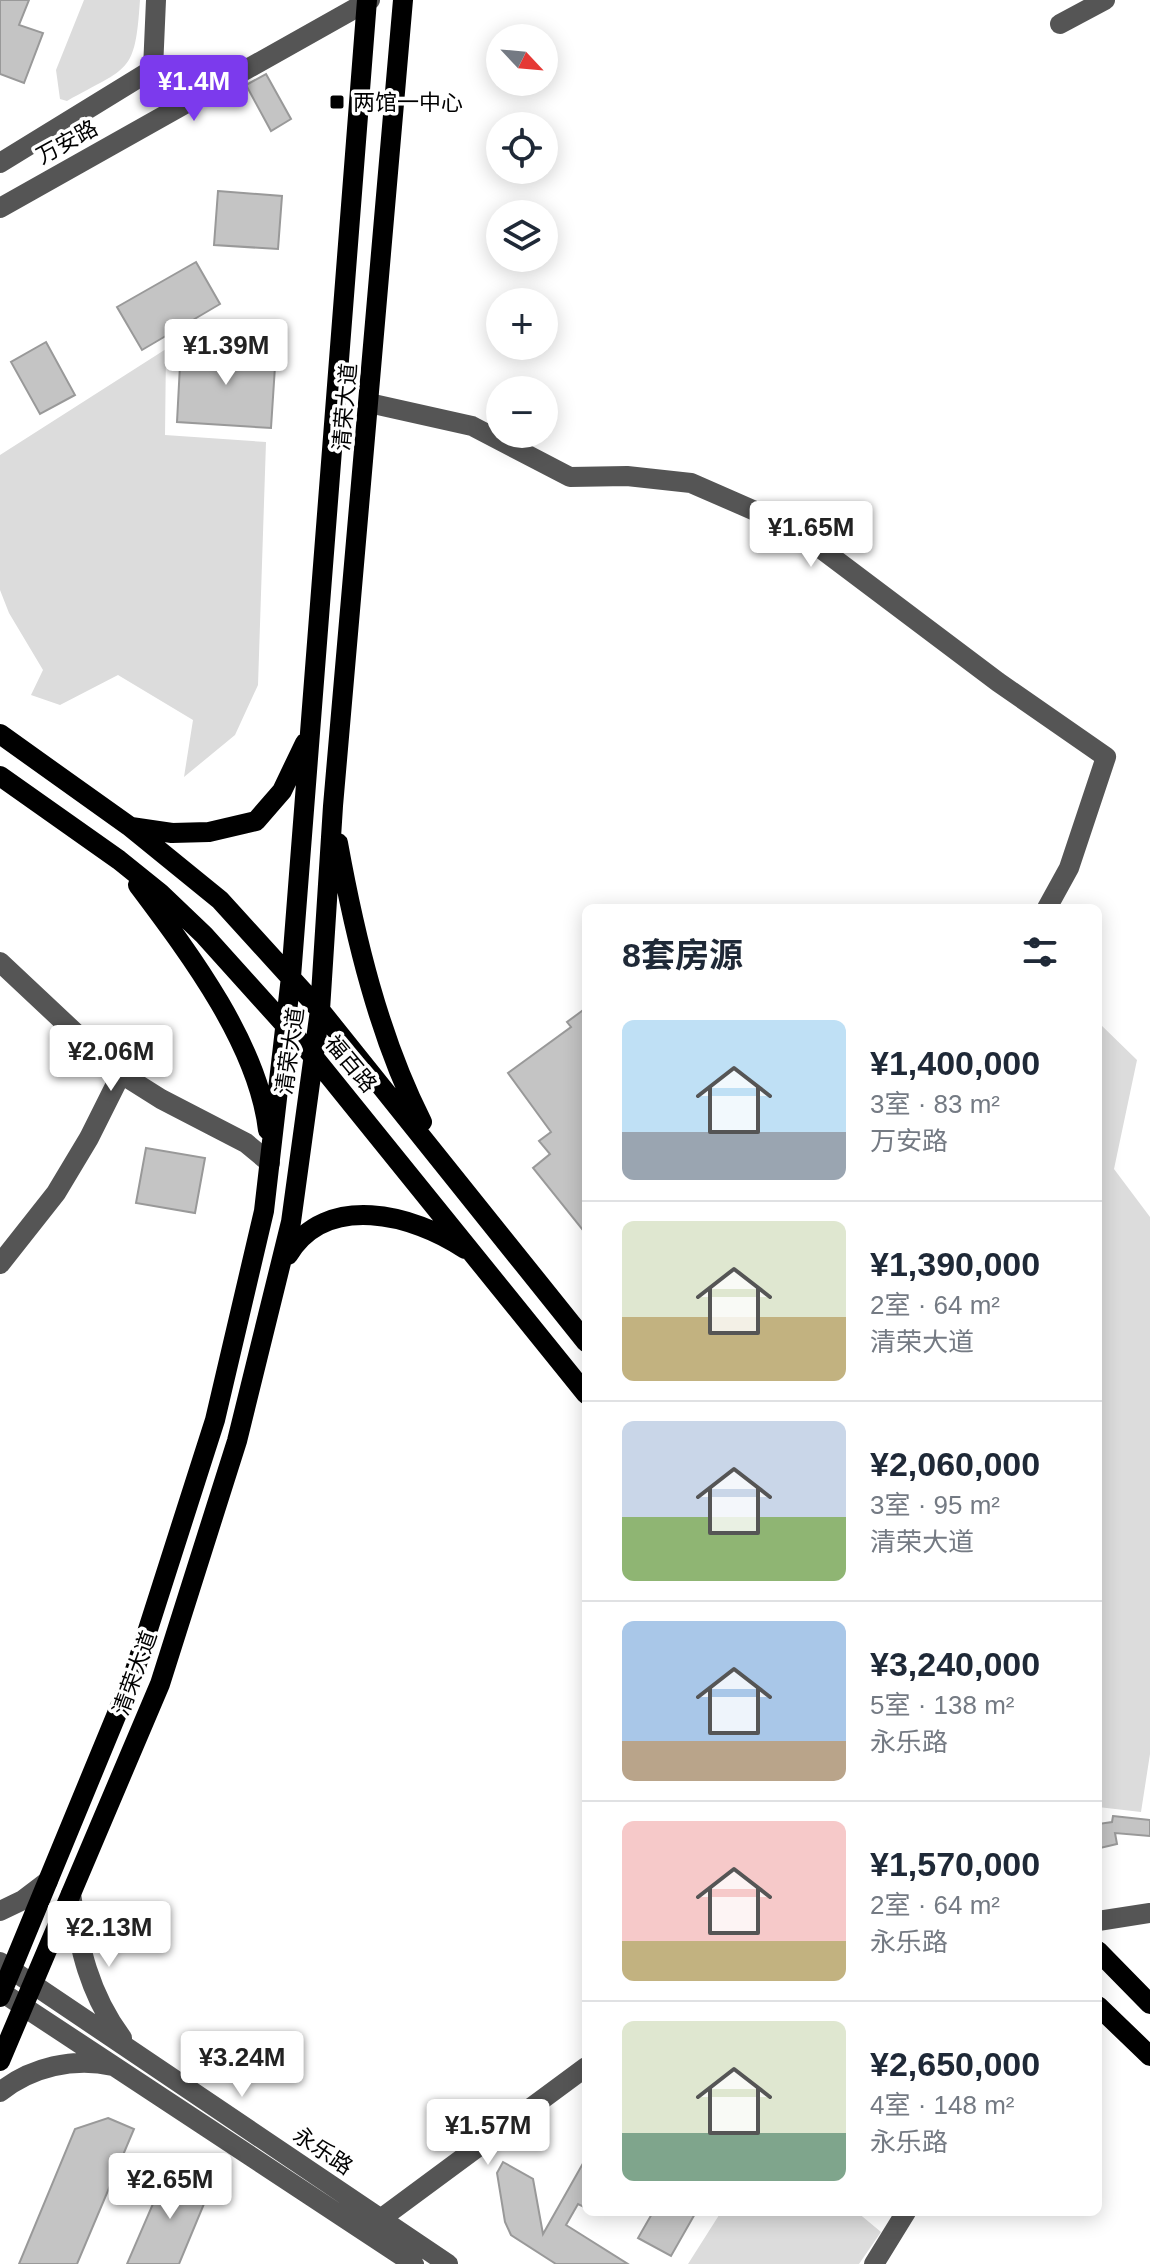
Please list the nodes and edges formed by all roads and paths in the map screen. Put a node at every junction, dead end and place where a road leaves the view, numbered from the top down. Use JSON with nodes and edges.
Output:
{"nodes":[{"id":1,"x":156,"y":0,"type":"edge"},
{"id":2,"x":368,"y":0,"type":"edge"},
{"id":3,"x":403,"y":0,"type":"edge"},
{"id":4,"x":1105,"y":0,"type":"edge"},
{"id":5,"x":1060,"y":24,"type":"dead end"},
{"id":6,"x":0,"y":163,"type":"edge"},
{"id":7,"x":0,"y":208,"type":"edge"},
{"id":8,"x":369,"y":403,"type":"junction"},
{"id":9,"x":310,"y":732,"type":"junction"},
{"id":10,"x":0,"y":734,"type":"edge"},
{"id":11,"x":0,"y":776,"type":"edge"},
{"id":12,"x":333,"y":806,"type":"junction"},
{"id":13,"x":129,"y":826,"type":"junction"},
{"id":14,"x":119,"y":860,"type":"junction"},
{"id":15,"x":1049,"y":904,"type":"edge"},
{"id":16,"x":0,"y":962,"type":"edge"},
{"id":17,"x":291,"y":977,"type":"junction"},
{"id":18,"x":320,"y":1010,"type":"junction"},
{"id":19,"x":285,"y":1023,"type":"junction"},
{"id":20,"x":313,"y":1056,"type":"junction"},
{"id":21,"x":121,"y":1074,"type":"junction"},
{"id":22,"x":439,"y":1158,"type":"junction"},
{"id":23,"x":270,"y":1161,"type":"junction"},
{"id":24,"x":478,"y":1257,"type":"junction"},
{"id":25,"x":0,"y":1264,"type":"edge"},
{"id":26,"x":279,"y":1268,"type":"junction"},
{"id":27,"x":582,"y":1337,"type":"edge"},
{"id":28,"x":582,"y":1389,"type":"edge"},
{"id":29,"x":48,"y":1881,"type":"junction"},
{"id":30,"x":71,"y":1894,"type":"junction"},
{"id":31,"x":0,"y":1911,"type":"edge"},
{"id":32,"x":1150,"y":1913,"type":"edge"},
{"id":33,"x":1126,"y":1917,"type":"junction"},
{"id":34,"x":1102,"y":1920,"type":"edge"},
{"id":35,"x":1102,"y":1932,"type":"edge"},
{"id":36,"x":1102,"y":1955,"type":"edge"},
{"id":37,"x":6,"y":1966,"type":"edge"},
{"id":38,"x":33,"y":1984,"type":"junction"},
{"id":39,"x":1,"y":1993,"type":"edge"},
{"id":40,"x":1150,"y":2004,"type":"edge"},
{"id":41,"x":24,"y":2006,"type":"junction"},
{"id":42,"x":1102,"y":2010,"type":"edge"},
{"id":43,"x":1150,"y":2056,"type":"edge"},
{"id":44,"x":125,"y":2059,"type":"junction"},
{"id":45,"x":0,"y":2061,"type":"edge"},
{"id":46,"x":582,"y":2070,"type":"edge"},
{"id":47,"x":0,"y":2092,"type":"edge"},
{"id":48,"x":904,"y":2216,"type":"edge"},
{"id":49,"x":372,"y":2225,"type":"junction"},
{"id":50,"x":414,"y":2264,"type":"edge"},
{"id":51,"x":448,"y":2264,"type":"edge"},
{"id":52,"x":874,"y":2264,"type":"edge"}],
"edges":[{"from":1,"to":6,"type":"street"},
{"from":2,"to":7,"type":"street","name":"万安路"},
{"from":2,"to":9,"type":"main road","name":"清荣大道"},
{"from":3,"to":8,"type":"main road","name":"清荣大道"},
{"from":4,"to":5,"type":"street"},
{"from":8,"to":12,"type":"main road","name":"清荣大道"},
{"from":8,"to":15,"type":"street"},
{"from":9,"to":13,"type":"main road"},
{"from":9,"to":17,"type":"main road","name":"清荣大道"},
{"from":10,"to":13,"type":"main road","name":"福百路"},
{"from":11,"to":14,"type":"main road","name":"福百路"},
{"from":12,"to":18,"type":"main road","name":"清荣大道"},
{"from":12,"to":22,"type":"main road"},
{"from":13,"to":17,"type":"main road","name":"福百路"},
{"from":14,"to":19,"type":"main road","name":"福百路"},
{"from":14,"to":23,"type":"main road"},
{"from":16,"to":21,"type":"street"},
{"from":17,"to":18,"type":"main road","name":"福百路"},
{"from":17,"to":19,"type":"main road","name":"清荣大道"},
{"from":18,"to":20,"type":"main road","name":"清荣大道"},
{"from":18,"to":22,"type":"main road","name":"福百路"},
{"from":19,"to":20,"type":"main road","name":"福百路"},
{"from":19,"to":23,"type":"main road","name":"清荣大道"},
{"from":20,"to":24,"type":"main road","name":"福百路"},
{"from":20,"to":26,"type":"main road","name":"清荣大道"},
{"from":21,"to":23,"type":"street"},
{"from":21,"to":25,"type":"street"},
{"from":22,"to":27,"type":"main road","name":"福百路"},
{"from":23,"to":29,"type":"main road","name":"清荣大道"},
{"from":24,"to":26,"type":"main road"},
{"from":24,"to":28,"type":"main road","name":"福百路"},
{"from":26,"to":30,"type":"main road","name":"清荣大道"},
{"from":29,"to":31,"type":"street"},
{"from":29,"to":37,"type":"main road","name":"清荣大道"},
{"from":30,"to":38,"type":"main road","name":"清荣大道"},
{"from":30,"to":44,"type":"street"},
{"from":32,"to":33,"type":"street"},
{"from":33,"to":34,"type":"street"},
{"from":33,"to":35,"type":"street"},
{"from":36,"to":40,"type":"main road"},
{"from":37,"to":38,"type":"street","name":"永乐路"},
{"from":37,"to":39,"type":"main road","name":"清荣大道"},
{"from":38,"to":41,"type":"main road","name":"清荣大道"},
{"from":38,"to":44,"type":"street","name":"永乐路"},
{"from":39,"to":41,"type":"street","name":"永乐路"},
{"from":41,"to":44,"type":"street","name":"永乐路"},
{"from":41,"to":45,"type":"main road","name":"清荣大道"},
{"from":42,"to":43,"type":"main road"},
{"from":44,"to":47,"type":"street"},
{"from":44,"to":49,"type":"street","name":"永乐路"},
{"from":46,"to":49,"type":"street"},
{"from":48,"to":52,"type":"street"},
{"from":49,"to":50,"type":"street","name":"永乐路"},
{"from":49,"to":51,"type":"street","name":"永乐路"}]}
